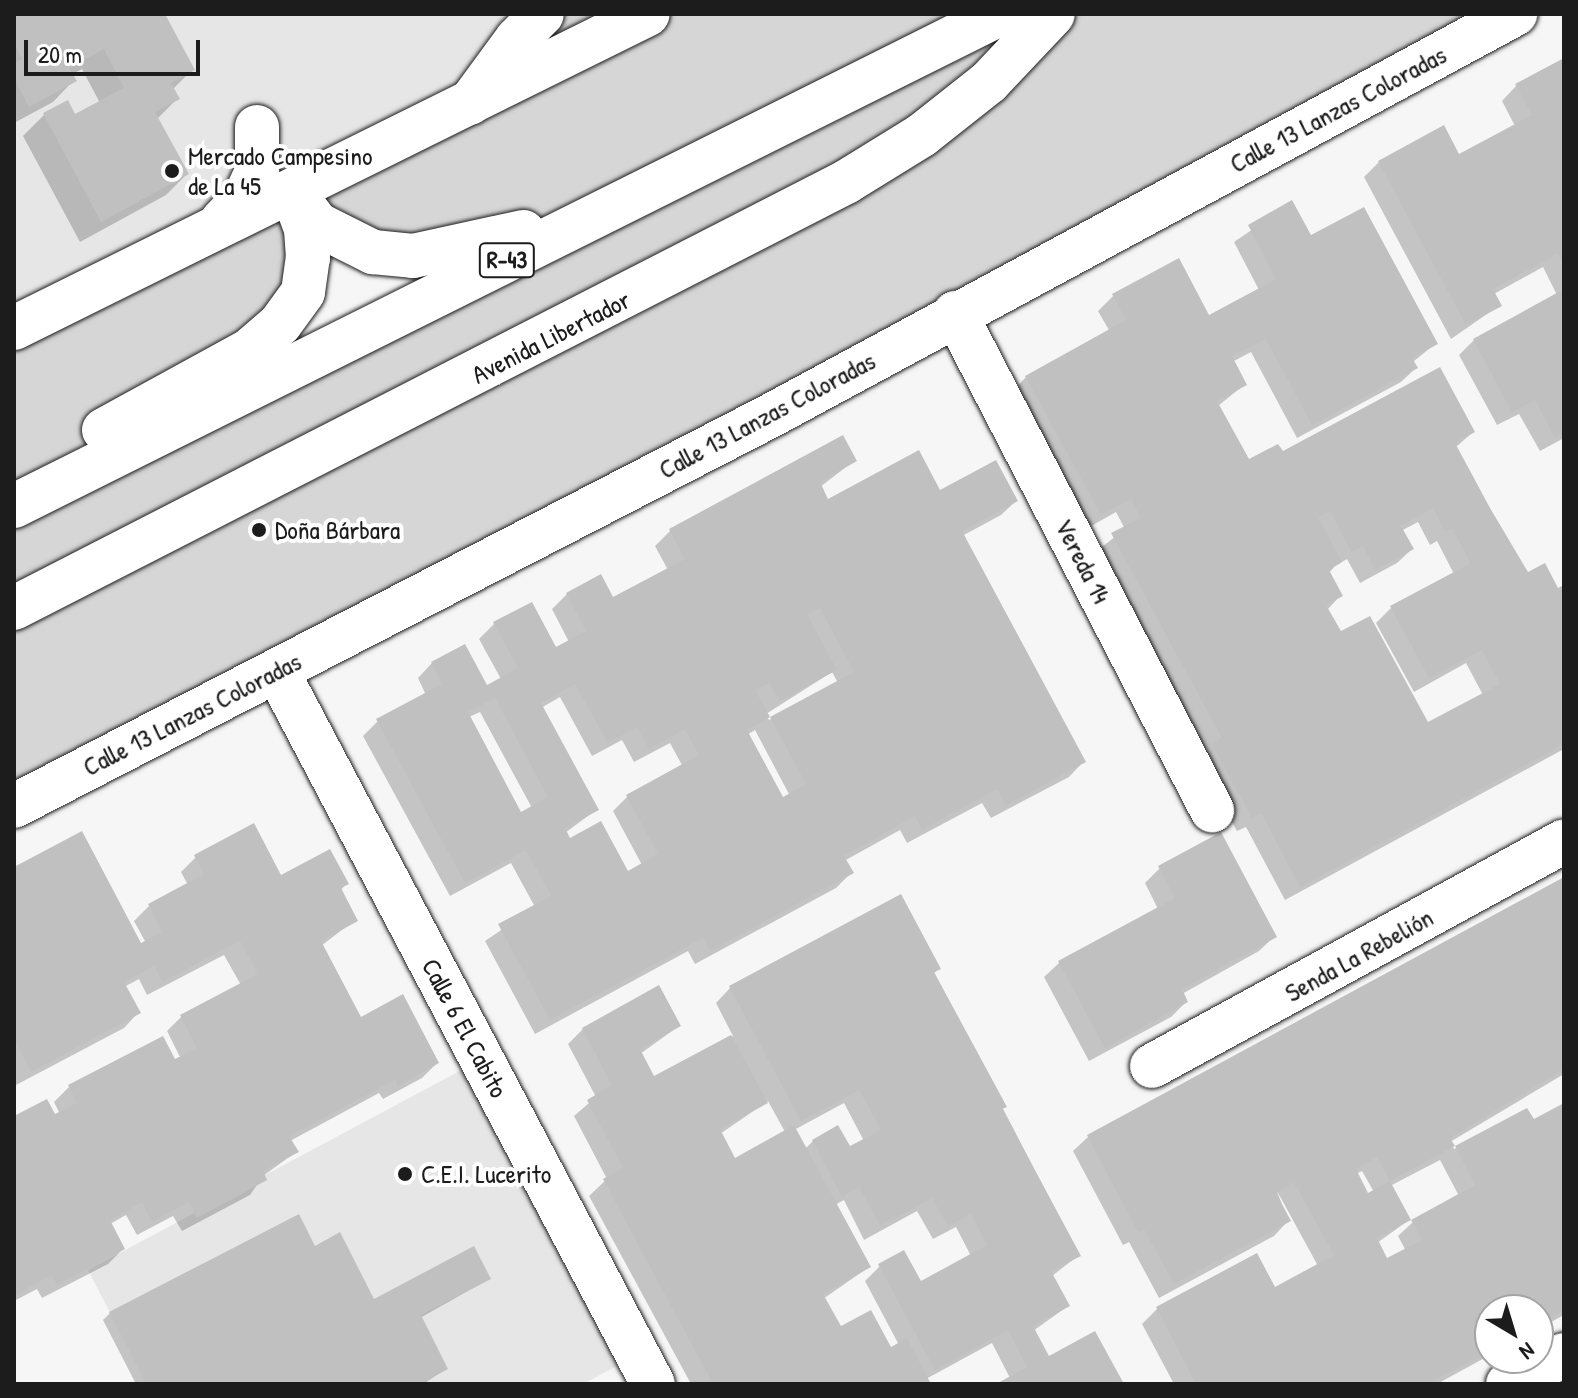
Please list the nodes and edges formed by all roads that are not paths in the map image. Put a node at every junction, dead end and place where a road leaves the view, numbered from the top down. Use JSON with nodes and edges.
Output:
{"nodes":[{"id":1,"x":542,"y":14,"type":"edge"},
{"id":2,"x":648,"y":14,"type":"edge"},
{"id":3,"x":1000,"y":14,"type":"edge"},
{"id":4,"x":1053,"y":14,"type":"edge"},
{"id":5,"x":1515,"y":14,"type":"edge"},
{"id":6,"x":470,"y":103,"type":"junction"},
{"id":7,"x":369,"y":152,"type":"junction"},
{"id":8,"x":292,"y":191,"type":"junction"},
{"id":9,"x":615,"y":207,"type":"junction"},
{"id":10,"x":201,"y":235,"type":"junction"},
{"id":11,"x":955,"y":313,"type":"junction"},
{"id":12,"x":14,"y":328,"type":"edge"},
{"id":13,"x":14,"y":506,"type":"edge"},
{"id":14,"x":14,"y":608,"type":"edge"},
{"id":15,"x":277,"y":671,"type":"junction"},
{"id":16,"x":14,"y":806,"type":"edge"},
{"id":17,"x":1212,"y":810,"type":"dead end"},
{"id":18,"x":1564,"y":841,"type":"edge"},
{"id":19,"x":1152,"y":1066,"type":"dead end"},
{"id":20,"x":1564,"y":1355,"type":"edge"},
{"id":21,"x":653,"y":1384,"type":"edge"},
{"id":22,"x":1508,"y":1384,"type":"edge"}],
"edges":[{"from":1,"to":6,"type":"street"},
{"from":2,"to":6,"type":"street"},
{"from":3,"to":9,"type":"street","number":"R-43"},
{"from":4,"to":14,"type":"street","name":"Avenida Libertador"},
{"from":5,"to":11,"type":"street","name":"Calle 13 Lanzas Coloradas"},
{"from":6,"to":7,"type":"street"},
{"from":7,"to":8,"type":"street"},
{"from":7,"to":10,"type":"street"},
{"from":8,"to":9,"type":"street"},
{"from":8,"to":10,"type":"street"},
{"from":8,"to":13,"type":"street"},
{"from":9,"to":13,"type":"street","number":"R-43"},
{"from":10,"to":12,"type":"street"},
{"from":11,"to":15,"type":"street","name":"Calle 13 Lanzas Coloradas"},
{"from":11,"to":17,"type":"street","name":"Vereda 14"},
{"from":15,"to":16,"type":"street","name":"Calle 13 Lanzas Coloradas"},
{"from":15,"to":21,"type":"street","name":"Calle 6 El Cabito"},
{"from":18,"to":19,"type":"street","name":"Senda La Rebelión"},
{"from":20,"to":22,"type":"street"}]}
